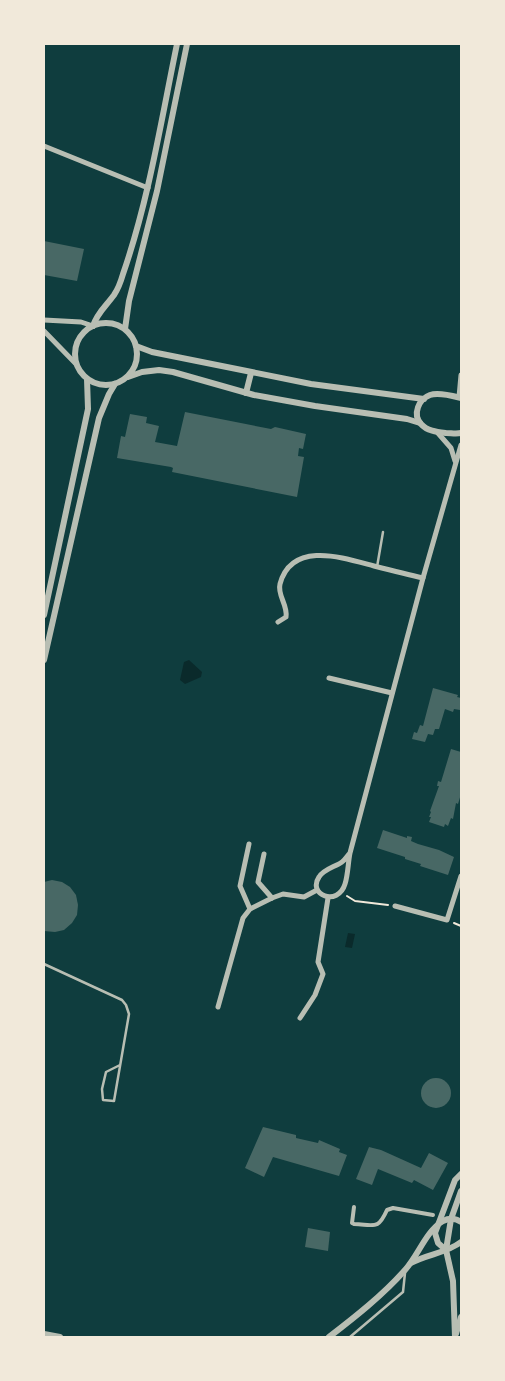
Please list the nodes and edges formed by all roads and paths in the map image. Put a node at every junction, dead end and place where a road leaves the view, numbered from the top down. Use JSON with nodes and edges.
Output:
{"nodes":[{"id":1,"x":177,"y":44,"type":"edge"},
{"id":2,"x":187,"y":44,"type":"edge"},
{"id":3,"x":44,"y":146,"type":"edge"},
{"id":4,"x":148,"y":188,"type":"junction"},
{"id":5,"x":44,"y":320,"type":"edge"},
{"id":6,"x":93,"y":326,"type":"junction"},
{"id":7,"x":124,"y":329,"type":"junction"},
{"id":8,"x":44,"y":331,"type":"edge"},
{"id":9,"x":136,"y":346,"type":"junction"},
{"id":10,"x":76,"y":364,"type":"junction"},
{"id":11,"x":250,"y":373,"type":"junction"},
{"id":12,"x":461,"y":375,"type":"edge"},
{"id":13,"x":128,"y":377,"type":"junction"},
{"id":14,"x":87,"y":379,"type":"junction"},
{"id":15,"x":115,"y":384,"type":"junction"},
{"id":16,"x":246,"y":393,"type":"junction"},
{"id":17,"x":460,"y":397,"type":"edge"},
{"id":18,"x":424,"y":399,"type":"junction"},
{"id":19,"x":420,"y":423,"type":"junction"},
{"id":20,"x":436,"y":432,"type":"junction"},
{"id":21,"x":461,"y":433,"type":"edge"},
{"id":22,"x":461,"y":445,"type":"edge"},
{"id":23,"x":455,"y":462,"type":"junction"},
{"id":24,"x":383,"y":532,"type":"dead end"},
{"id":25,"x":377,"y":567,"type":"junction"},
{"id":26,"x":422,"y":578,"type":"junction"},
{"id":27,"x":44,"y":614,"type":"edge"},
{"id":28,"x":278,"y":622,"type":"dead end"},
{"id":29,"x":44,"y":660,"type":"edge"},
{"id":30,"x":329,"y":678,"type":"dead end"},
{"id":31,"x":392,"y":693,"type":"junction"},
{"id":32,"x":249,"y":844,"type":"dead end"},
{"id":33,"x":350,"y":853,"type":"junction"},
{"id":34,"x":264,"y":854,"type":"dead end"},
{"id":35,"x":461,"y":876,"type":"edge"},
{"id":36,"x":317,"y":890,"type":"junction"},
{"id":37,"x":341,"y":892,"type":"junction"},
{"id":38,"x":272,"y":898,"type":"junction"},
{"id":39,"x":328,"y":898,"type":"junction"},
{"id":40,"x":395,"y":906,"type":"joint"},
{"id":41,"x":250,"y":910,"type":"junction"},
{"id":42,"x":44,"y":964,"type":"edge"},
{"id":43,"x":218,"y":1008,"type":"dead end"},
{"id":44,"x":300,"y":1018,"type":"dead end"},
{"id":45,"x":120,"y":1065,"type":"junction"},
{"id":46,"x":461,"y":1174,"type":"edge"},
{"id":47,"x":461,"y":1191,"type":"edge"},
{"id":48,"x":354,"y":1207,"type":"dead end"},
{"id":49,"x":432,"y":1215,"type":"dead end"},
{"id":50,"x":451,"y":1219,"type":"junction"},
{"id":51,"x":461,"y":1222,"type":"edge"},
{"id":52,"x":437,"y":1226,"type":"junction"},
{"id":53,"x":461,"y":1242,"type":"edge"},
{"id":54,"x":446,"y":1250,"type":"junction"},
{"id":55,"x":410,"y":1264,"type":"junction"},
{"id":56,"x":405,"y":1271,"type":"junction"},
{"id":57,"x":461,"y":1317,"type":"edge"},
{"id":58,"x":44,"y":1334,"type":"edge"},
{"id":59,"x":60,"y":1337,"type":"edge"},
{"id":60,"x":329,"y":1337,"type":"edge"},
{"id":61,"x":350,"y":1337,"type":"edge"},
{"id":62,"x":455,"y":1337,"type":"edge"}],
"edges":[{"from":1,"to":4,"type":"street"},
{"from":2,"to":7,"type":"street"},
{"from":3,"to":4,"type":"street"},
{"from":4,"to":6,"type":"street"},
{"from":5,"to":6,"type":"street"},
{"from":6,"to":7,"type":"street"},
{"from":6,"to":10,"type":"street"},
{"from":7,"to":9,"type":"street"},
{"from":8,"to":10,"type":"street"},
{"from":9,"to":11,"type":"street"},
{"from":9,"to":13,"type":"street"},
{"from":10,"to":14,"type":"street"},
{"from":11,"to":16,"type":"street"},
{"from":11,"to":18,"type":"street"},
{"from":12,"to":17,"type":"street"},
{"from":13,"to":15,"type":"street"},
{"from":13,"to":16,"type":"street"},
{"from":14,"to":15,"type":"street"},
{"from":14,"to":27,"type":"street"},
{"from":15,"to":29,"type":"street"},
{"from":16,"to":19,"type":"street"},
{"from":17,"to":18,"type":"street"},
{"from":18,"to":19,"type":"street"},
{"from":19,"to":20,"type":"street"},
{"from":20,"to":21,"type":"street"},
{"from":20,"to":23,"type":"street"},
{"from":22,"to":23,"type":"street"},
{"from":23,"to":26,"type":"street"},
{"from":24,"to":25,"type":"lane"},
{"from":25,"to":26,"type":"street"},
{"from":25,"to":28,"type":"street"},
{"from":26,"to":31,"type":"street"},
{"from":30,"to":31,"type":"street"},
{"from":31,"to":33,"type":"street"},
{"from":32,"to":41,"type":"street"},
{"from":33,"to":36,"type":"street"},
{"from":33,"to":37,"type":"street"},
{"from":34,"to":38,"type":"street"},
{"from":35,"to":40,"type":"street"},
{"from":36,"to":38,"type":"street"},
{"from":36,"to":39,"type":"street"},
{"from":37,"to":39,"type":"street"},
{"from":37,"to":40,"type":"path"},
{"from":38,"to":41,"type":"street"},
{"from":39,"to":44,"type":"street"},
{"from":41,"to":43,"type":"street"},
{"from":42,"to":45,"type":"lane"},
{"from":45,"to":45,"type":"lane"},
{"from":46,"to":52,"type":"street"},
{"from":47,"to":50,"type":"street"},
{"from":48,"to":49,"type":"street"},
{"from":50,"to":51,"type":"street"},
{"from":50,"to":52,"type":"street"},
{"from":50,"to":54,"type":"street"},
{"from":52,"to":54,"type":"street"},
{"from":52,"to":55,"type":"street"},
{"from":53,"to":54,"type":"street"},
{"from":54,"to":55,"type":"street"},
{"from":54,"to":62,"type":"street"},
{"from":55,"to":56,"type":"street"},
{"from":56,"to":60,"type":"street"},
{"from":56,"to":61,"type":"lane"},
{"from":57,"to":62,"type":"street"},
{"from":58,"to":59,"type":"street"}]}
